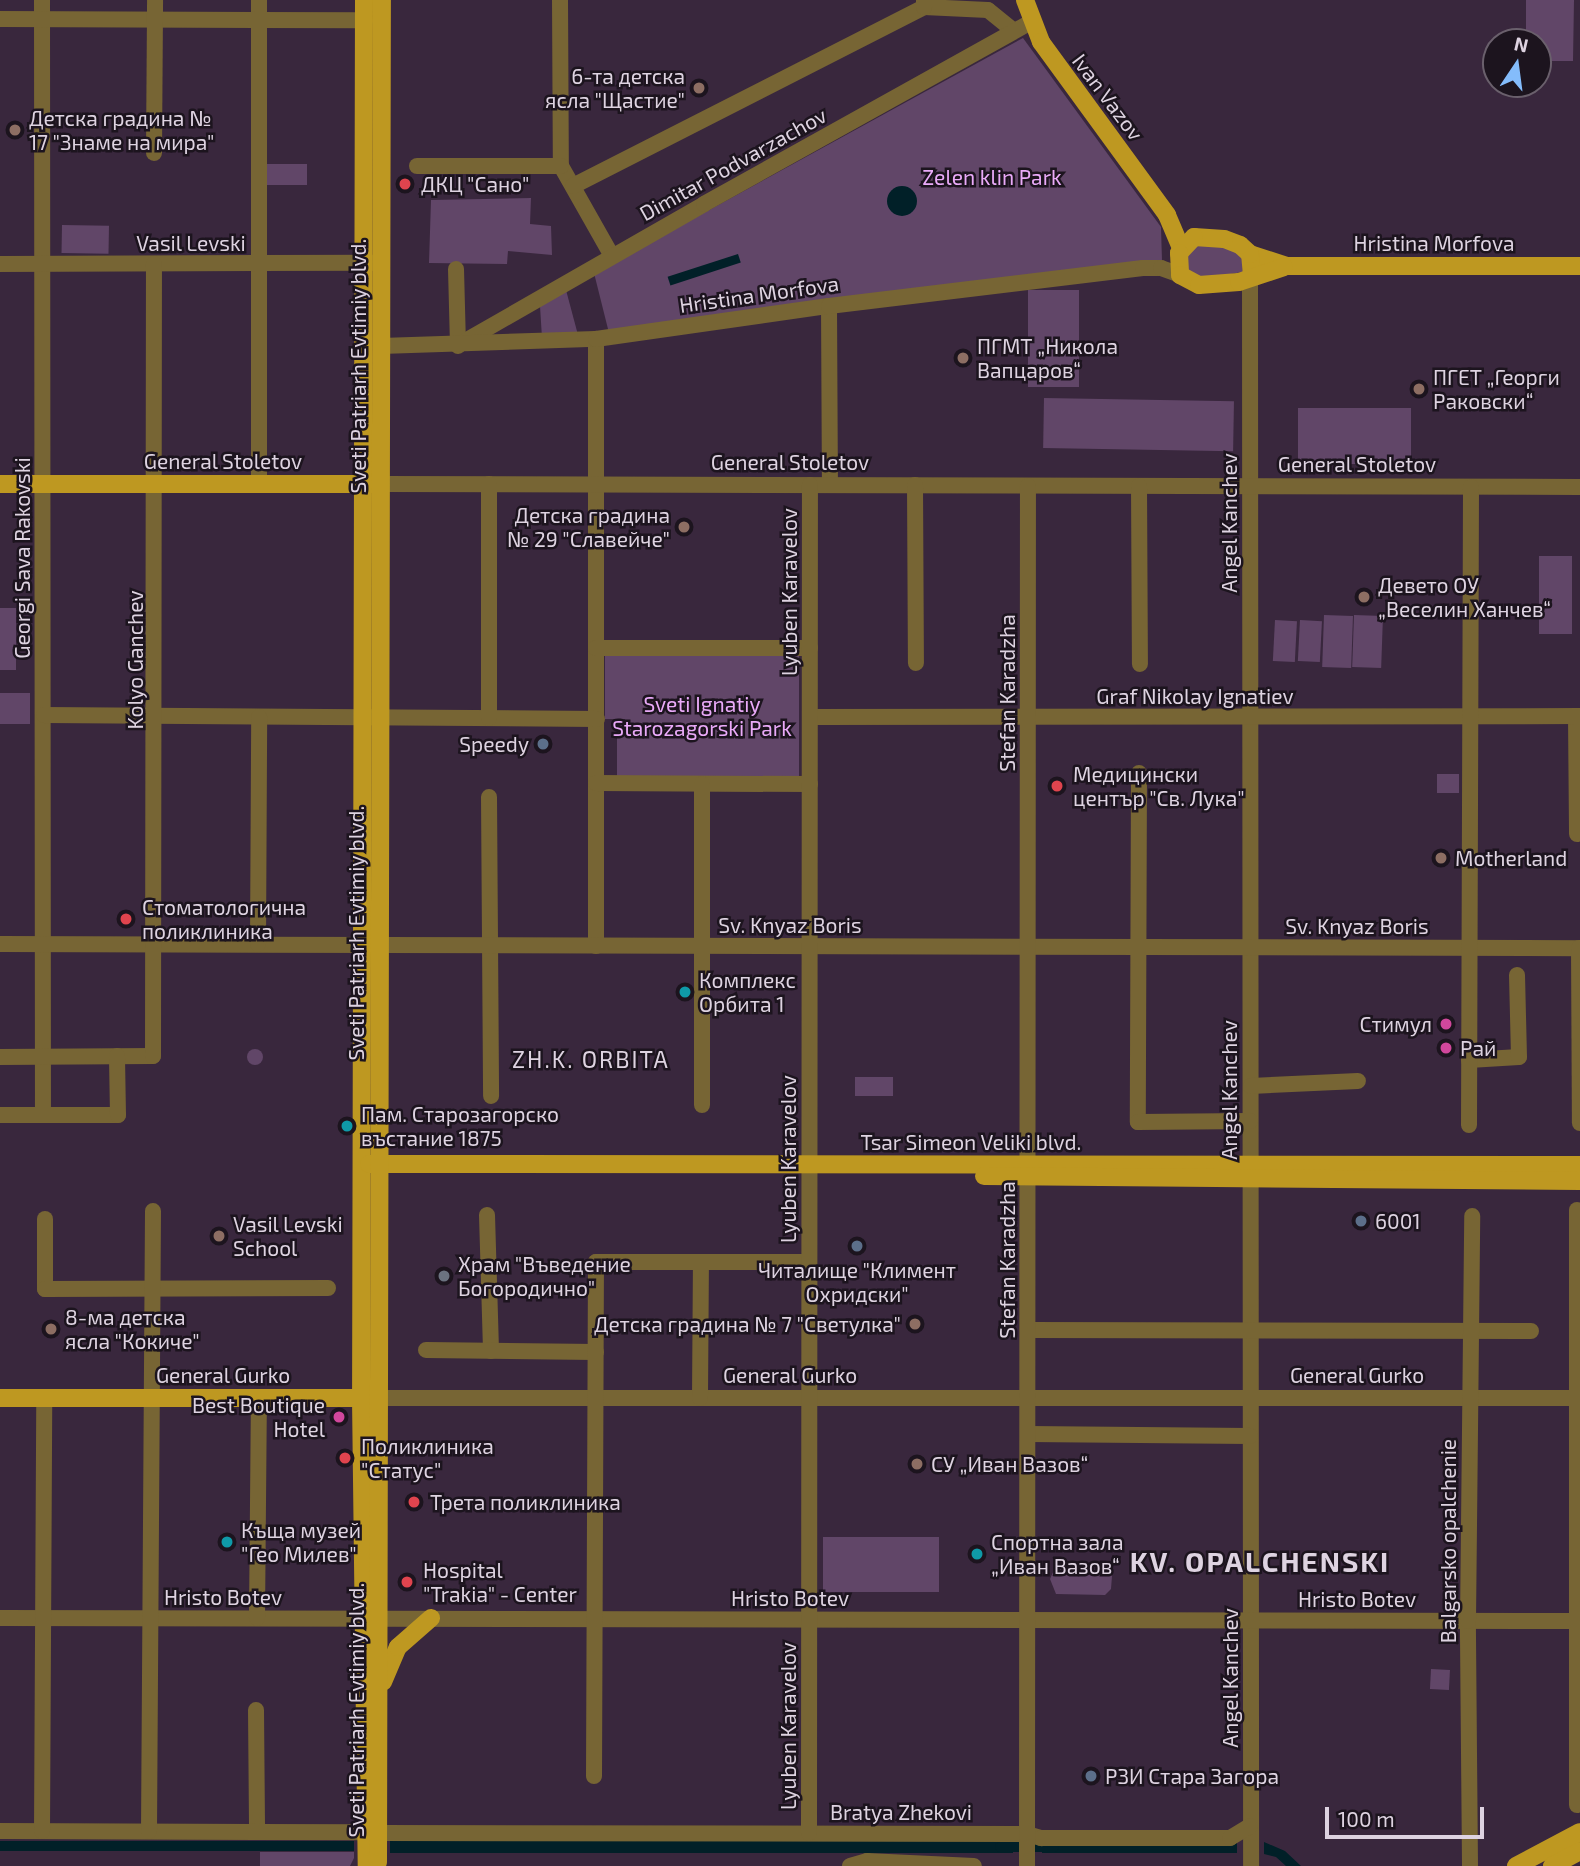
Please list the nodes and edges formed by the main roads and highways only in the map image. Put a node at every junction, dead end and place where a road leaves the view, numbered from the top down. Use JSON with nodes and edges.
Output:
{"nodes":[{"id":1,"x":365,"y":0,"type":"edge"},
{"id":2,"x":382,"y":0,"type":"edge"},
{"id":3,"x":1026,"y":0,"type":"edge"},
{"id":4,"x":1167,"y":215,"type":"junction"},
{"id":5,"x":1203,"y":235,"type":"junction"},
{"id":6,"x":1180,"y":251,"type":"junction"},
{"id":7,"x":1250,"y":254,"type":"junction"},
{"id":8,"x":373,"y":264,"type":"junction"},
{"id":9,"x":1287,"y":266,"type":"junction"},
{"id":10,"x":1579,"y":266,"type":"edge"},
{"id":11,"x":1251,"y":277,"type":"junction"},
{"id":12,"x":0,"y":484,"type":"edge"},
{"id":13,"x":372,"y":484,"type":"junction"},
{"id":14,"x":371,"y":945,"type":"junction"},
{"id":15,"x":1580,"y":1165,"type":"edge"},
{"id":16,"x":361,"y":1168,"type":"junction"},
{"id":17,"x":380,"y":1168,"type":"junction"},
{"id":18,"x":1466,"y":1172,"type":"junction"},
{"id":19,"x":1580,"y":1181,"type":"edge"},
{"id":20,"x":0,"y":1398,"type":"edge"},
{"id":21,"x":360,"y":1398,"type":"junction"},
{"id":22,"x":381,"y":1398,"type":"junction"},
{"id":23,"x":370,"y":1618,"type":"junction"},
{"id":24,"x":431,"y":1618,"type":"road end"},
{"id":25,"x":379,"y":1692,"type":"junction"},
{"id":26,"x":1580,"y":1832,"type":"edge"},
{"id":27,"x":1580,"y":1851,"type":"edge"},
{"id":28,"x":371,"y":1853,"type":"edge"},
{"id":29,"x":1516,"y":1866,"type":"edge"},
{"id":30,"x":1552,"y":1866,"type":"edge"}],
"edges":[{"from":1,"to":8,"type":"main road","name":"Sveti Patriarh Evtimiy blvd."},
{"from":2,"to":8,"type":"main road","name":"Sveti Patriarh Evtimiy blvd."},
{"from":3,"to":4,"type":"main road","name":"Ivan Vazov"},
{"from":4,"to":5,"type":"main road","name":"Ivan Vazov"},
{"from":4,"to":6,"type":"main road","name":"Ivan Vazov"},
{"from":5,"to":6,"type":"main road"},
{"from":5,"to":7,"type":"main road"},
{"from":6,"to":11,"type":"main road"},
{"from":7,"to":9,"type":"main road","name":"Hristina Morfova"},
{"from":7,"to":11,"type":"main road"},
{"from":8,"to":13,"type":"main road","name":"Sveti Patriarh Evtimiy blvd."},
{"from":8,"to":13,"type":"main road","name":"Sveti Patriarh Evtimiy blvd."},
{"from":9,"to":10,"type":"main road","name":"Hristina Morfova"},
{"from":9,"to":11,"type":"main road","name":"Hristina Morfova"},
{"from":12,"to":13,"type":"main road","name":"General Stoletov"},
{"from":13,"to":14,"type":"main road","name":"Sveti Patriarh Evtimiy blvd."},
{"from":14,"to":16,"type":"main road","name":"Sveti Patriarh Evtimiy blvd."},
{"from":14,"to":17,"type":"main road","name":"Sveti Patriarh Evtimiy blvd."},
{"from":15,"to":18,"type":"main road","name":"Tsar Simeon Veliki blvd."},
{"from":16,"to":17,"type":"main road","name":"Tsar Simeon Veliki blvd."},
{"from":16,"to":21,"type":"main road","name":"Sveti Patriarh Evtimiy blvd."},
{"from":17,"to":18,"type":"main road","name":"Tsar Simeon Veliki blvd."},
{"from":17,"to":22,"type":"main road","name":"Sveti Patriarh Evtimiy blvd."},
{"from":18,"to":19,"type":"main road","name":"Tsar Simeon Veliki blvd."},
{"from":20,"to":21,"type":"main road","name":"General Gurko"},
{"from":21,"to":22,"type":"main road","name":"General Gurko"},
{"from":21,"to":23,"type":"main road","name":"Sveti Patriarh Evtimiy blvd."},
{"from":22,"to":23,"type":"main road","name":"Sveti Patriarh Evtimiy blvd."},
{"from":23,"to":25,"type":"main road","name":"Sveti Patriarh Evtimiy blvd."},
{"from":23,"to":28,"type":"main road","name":"Sveti Patriarh Evtimiy blvd."},
{"from":24,"to":25,"type":"main road"},
{"from":25,"to":28,"type":"main road","name":"Sveti Patriarh Evtimiy blvd."},
{"from":26,"to":29,"type":"main road"},
{"from":27,"to":30,"type":"main road"}]}
